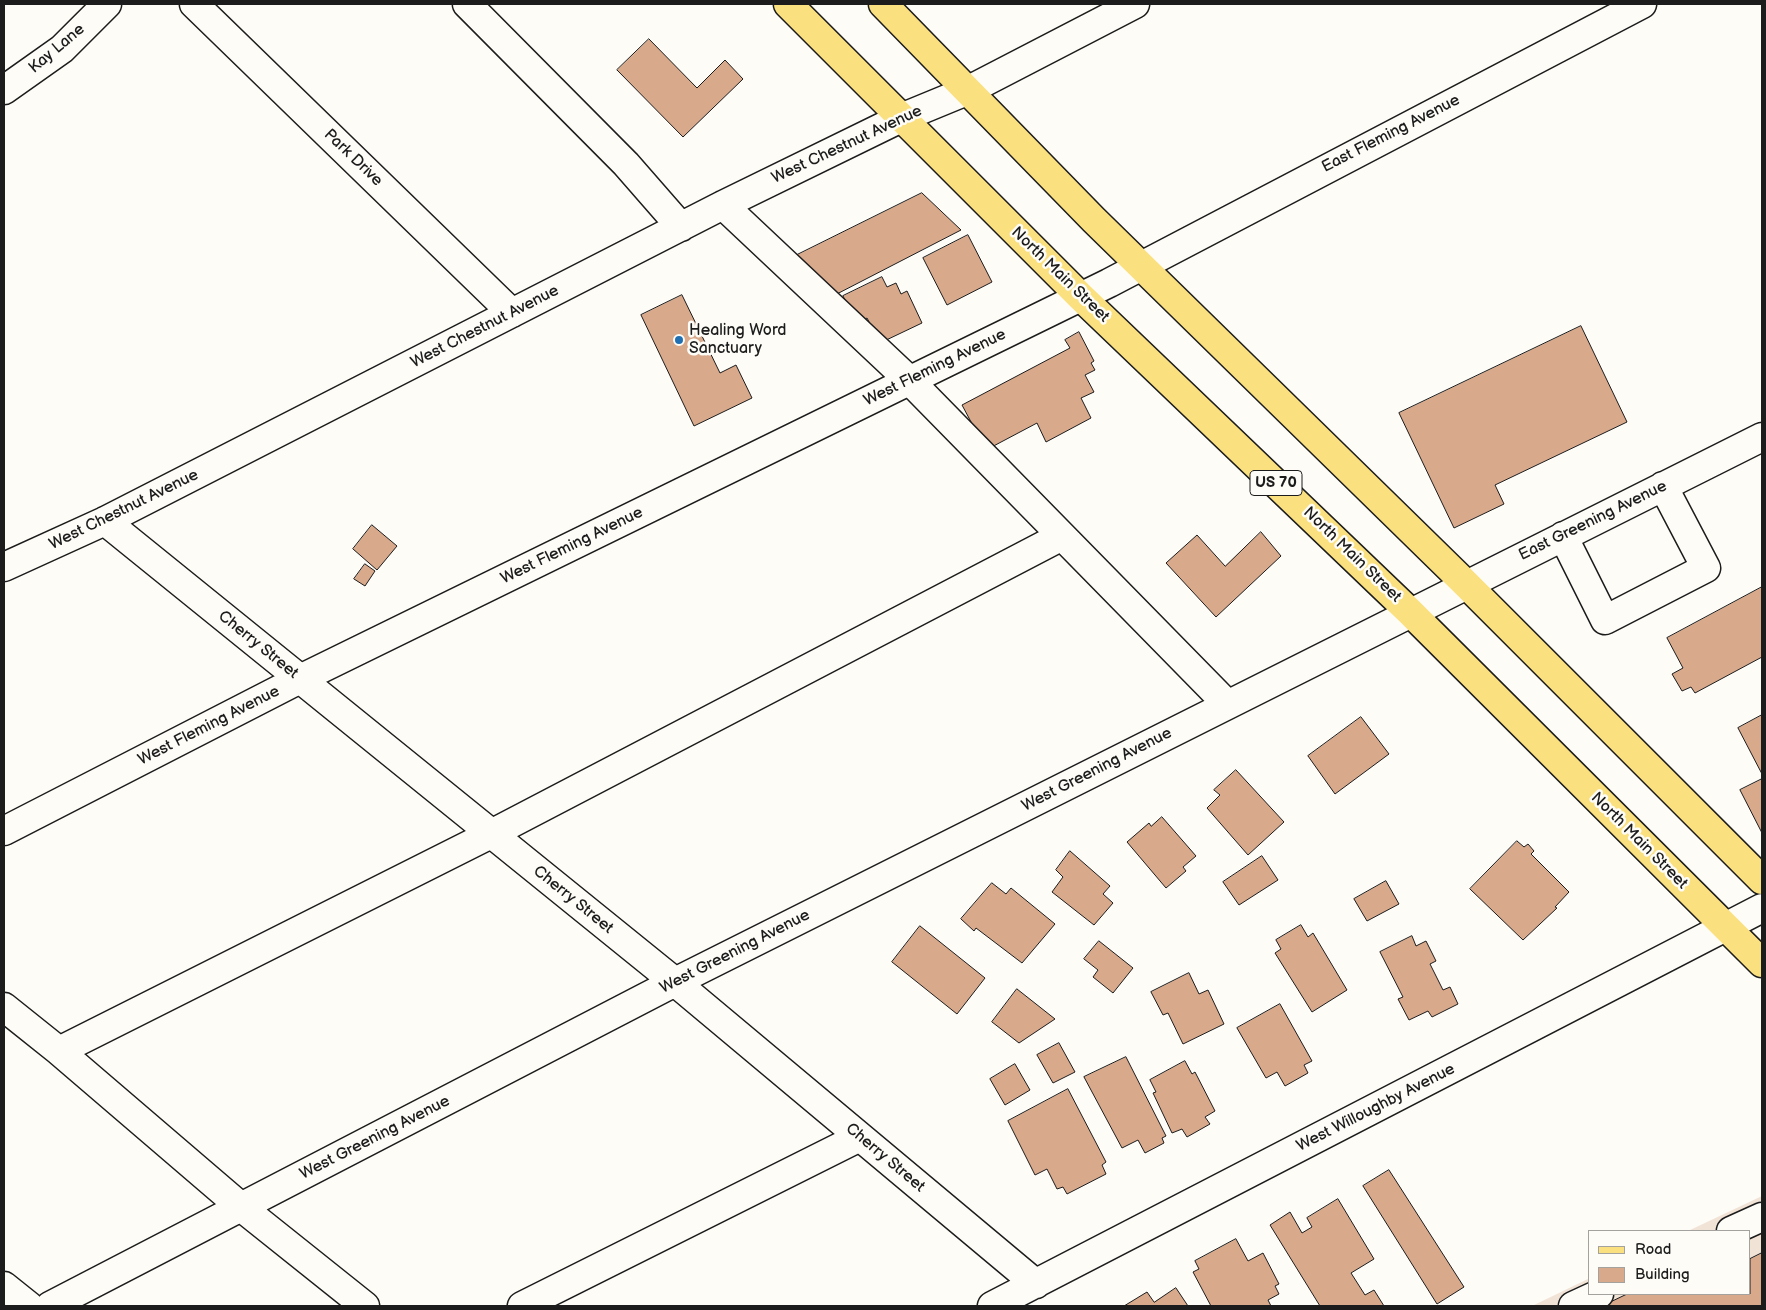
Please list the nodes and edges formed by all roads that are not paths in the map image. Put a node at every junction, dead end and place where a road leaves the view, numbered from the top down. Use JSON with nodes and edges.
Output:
{"nodes":[{"id":1,"x":107,"y":4,"type":"edge"},
{"id":2,"x":194,"y":4,"type":"edge"},
{"id":3,"x":467,"y":4,"type":"edge"},
{"id":4,"x":788,"y":4,"type":"edge"},
{"id":5,"x":883,"y":4,"type":"edge"},
{"id":6,"x":1135,"y":4,"type":"edge"},
{"id":7,"x":1642,"y":4,"type":"edge"},
{"id":8,"x":4,"y":90,"type":"edge"},
{"id":9,"x":969,"y":90,"type":"junction"},
{"id":10,"x":901,"y":118,"type":"junction"},
{"id":11,"x":723,"y":205,"type":"junction"},
{"id":12,"x":681,"y":226,"type":"junction"},
{"id":13,"x":1141,"y":264,"type":"junction"},
{"id":14,"x":1081,"y":297,"type":"junction"},
{"id":15,"x":512,"y":313,"type":"junction"},
{"id":16,"x":910,"y":380,"type":"junction"},
{"id":17,"x":1762,"y":437,"type":"edge"},
{"id":18,"x":1663,"y":486,"type":"junction"},
{"id":19,"x":105,"y":521,"type":"junction"},
{"id":20,"x":1062,"y":536,"type":"junction"},
{"id":21,"x":1563,"y":536,"type":"junction"},
{"id":22,"x":4,"y":567,"type":"edge"},
{"id":23,"x":1466,"y":584,"type":"junction"},
{"id":24,"x":1417,"y":608,"type":"junction"},
{"id":25,"x":300,"y":679,"type":"junction"},
{"id":26,"x":1227,"y":704,"type":"junction"},
{"id":27,"x":4,"y":831,"type":"edge"},
{"id":28,"x":491,"y":834,"type":"junction"},
{"id":29,"x":1762,"y":880,"type":"edge"},
{"id":30,"x":1761,"y":909,"type":"edge"},
{"id":31,"x":1725,"y":927,"type":"junction"},
{"id":32,"x":1762,"y":963,"type":"edge"},
{"id":33,"x":675,"y":982,"type":"junction"},
{"id":34,"x":4,"y":1007,"type":"edge"},
{"id":35,"x":59,"y":1051,"type":"junction"},
{"id":36,"x":860,"y":1137,"type":"junction"},
{"id":37,"x":241,"y":1207,"type":"junction"},
{"id":38,"x":1762,"y":1217,"type":"edge"},
{"id":39,"x":1732,"y":1230,"type":"edge"},
{"id":40,"x":1036,"y":1284,"type":"junction"},
{"id":41,"x":4,"y":1286,"type":"edge"},
{"id":42,"x":1597,"y":1295,"type":"edge"},
{"id":43,"x":29,"y":1306,"type":"edge"},
{"id":44,"x":50,"y":1306,"type":"edge"},
{"id":45,"x":365,"y":1306,"type":"edge"},
{"id":46,"x":522,"y":1306,"type":"edge"},
{"id":47,"x":992,"y":1306,"type":"edge"},
{"id":48,"x":1573,"y":1306,"type":"edge"}],
"edges":[{"from":1,"to":8,"type":"street","name":"Kay Lane"},
{"from":2,"to":15,"type":"street","name":"Park Drive"},
{"from":3,"to":12,"type":"street"},
{"from":4,"to":10,"type":"main road","name":"North Main Street","number":"US 70"},
{"from":5,"to":9,"type":"main road"},
{"from":6,"to":9,"type":"street","name":"West Chestnut Avenue"},
{"from":7,"to":13,"type":"street","name":"East Fleming Avenue"},
{"from":9,"to":10,"type":"street","name":"West Chestnut Avenue"},
{"from":9,"to":13,"type":"main road"},
{"from":10,"to":11,"type":"street","name":"West Chestnut Avenue"},
{"from":10,"to":14,"type":"main road","name":"North Main Street","number":"US 70"},
{"from":11,"to":12,"type":"street","name":"West Chestnut Avenue"},
{"from":11,"to":16,"type":"street"},
{"from":12,"to":15,"type":"street","name":"West Chestnut Avenue"},
{"from":13,"to":14,"type":"street","name":"West Fleming Avenue"},
{"from":13,"to":23,"type":"main road"},
{"from":14,"to":16,"type":"street","name":"West Fleming Avenue"},
{"from":14,"to":24,"type":"main road","name":"North Main Street","number":"US 70"},
{"from":15,"to":19,"type":"street","name":"West Chestnut Avenue"},
{"from":16,"to":20,"type":"street"},
{"from":16,"to":25,"type":"street","name":"West Fleming Avenue"},
{"from":17,"to":18,"type":"street","name":"East Greening Avenue"},
{"from":18,"to":21,"type":"street","name":"East Greening Avenue"},
{"from":18,"to":21,"type":"street"},
{"from":19,"to":22,"type":"street","name":"West Chestnut Avenue"},
{"from":19,"to":25,"type":"street","name":"Cherry Street"},
{"from":20,"to":26,"type":"street"},
{"from":20,"to":28,"type":"street"},
{"from":21,"to":23,"type":"street","name":"East Greening Avenue"},
{"from":23,"to":24,"type":"street","name":"East Greening Avenue"},
{"from":23,"to":29,"type":"main road"},
{"from":24,"to":26,"type":"street","name":"West Greening Avenue"},
{"from":24,"to":31,"type":"main road","name":"North Main Street","number":"US 70"},
{"from":25,"to":27,"type":"street","name":"West Fleming Avenue"},
{"from":25,"to":28,"type":"street","name":"Cherry Street"},
{"from":26,"to":33,"type":"street","name":"West Greening Avenue"},
{"from":28,"to":33,"type":"street","name":"Cherry Street"},
{"from":28,"to":35,"type":"street"},
{"from":30,"to":31,"type":"street","name":"West Willoughby Avenue"},
{"from":31,"to":32,"type":"main road","name":"North Main Street","number":"US 70"},
{"from":31,"to":40,"type":"street","name":"West Willoughby Avenue"},
{"from":33,"to":36,"type":"street","name":"Cherry Street"},
{"from":33,"to":37,"type":"street","name":"West Greening Avenue"},
{"from":34,"to":35,"type":"street"},
{"from":35,"to":37,"type":"street"},
{"from":36,"to":40,"type":"street","name":"Cherry Street"},
{"from":36,"to":46,"type":"street"},
{"from":37,"to":44,"type":"street","name":"West Greening Avenue"},
{"from":37,"to":45,"type":"street"},
{"from":38,"to":39,"type":"street"},
{"from":40,"to":47,"type":"street","name":"West Willoughby Avenue"},
{"from":41,"to":43,"type":"street"},
{"from":42,"to":48,"type":"street"}]}
